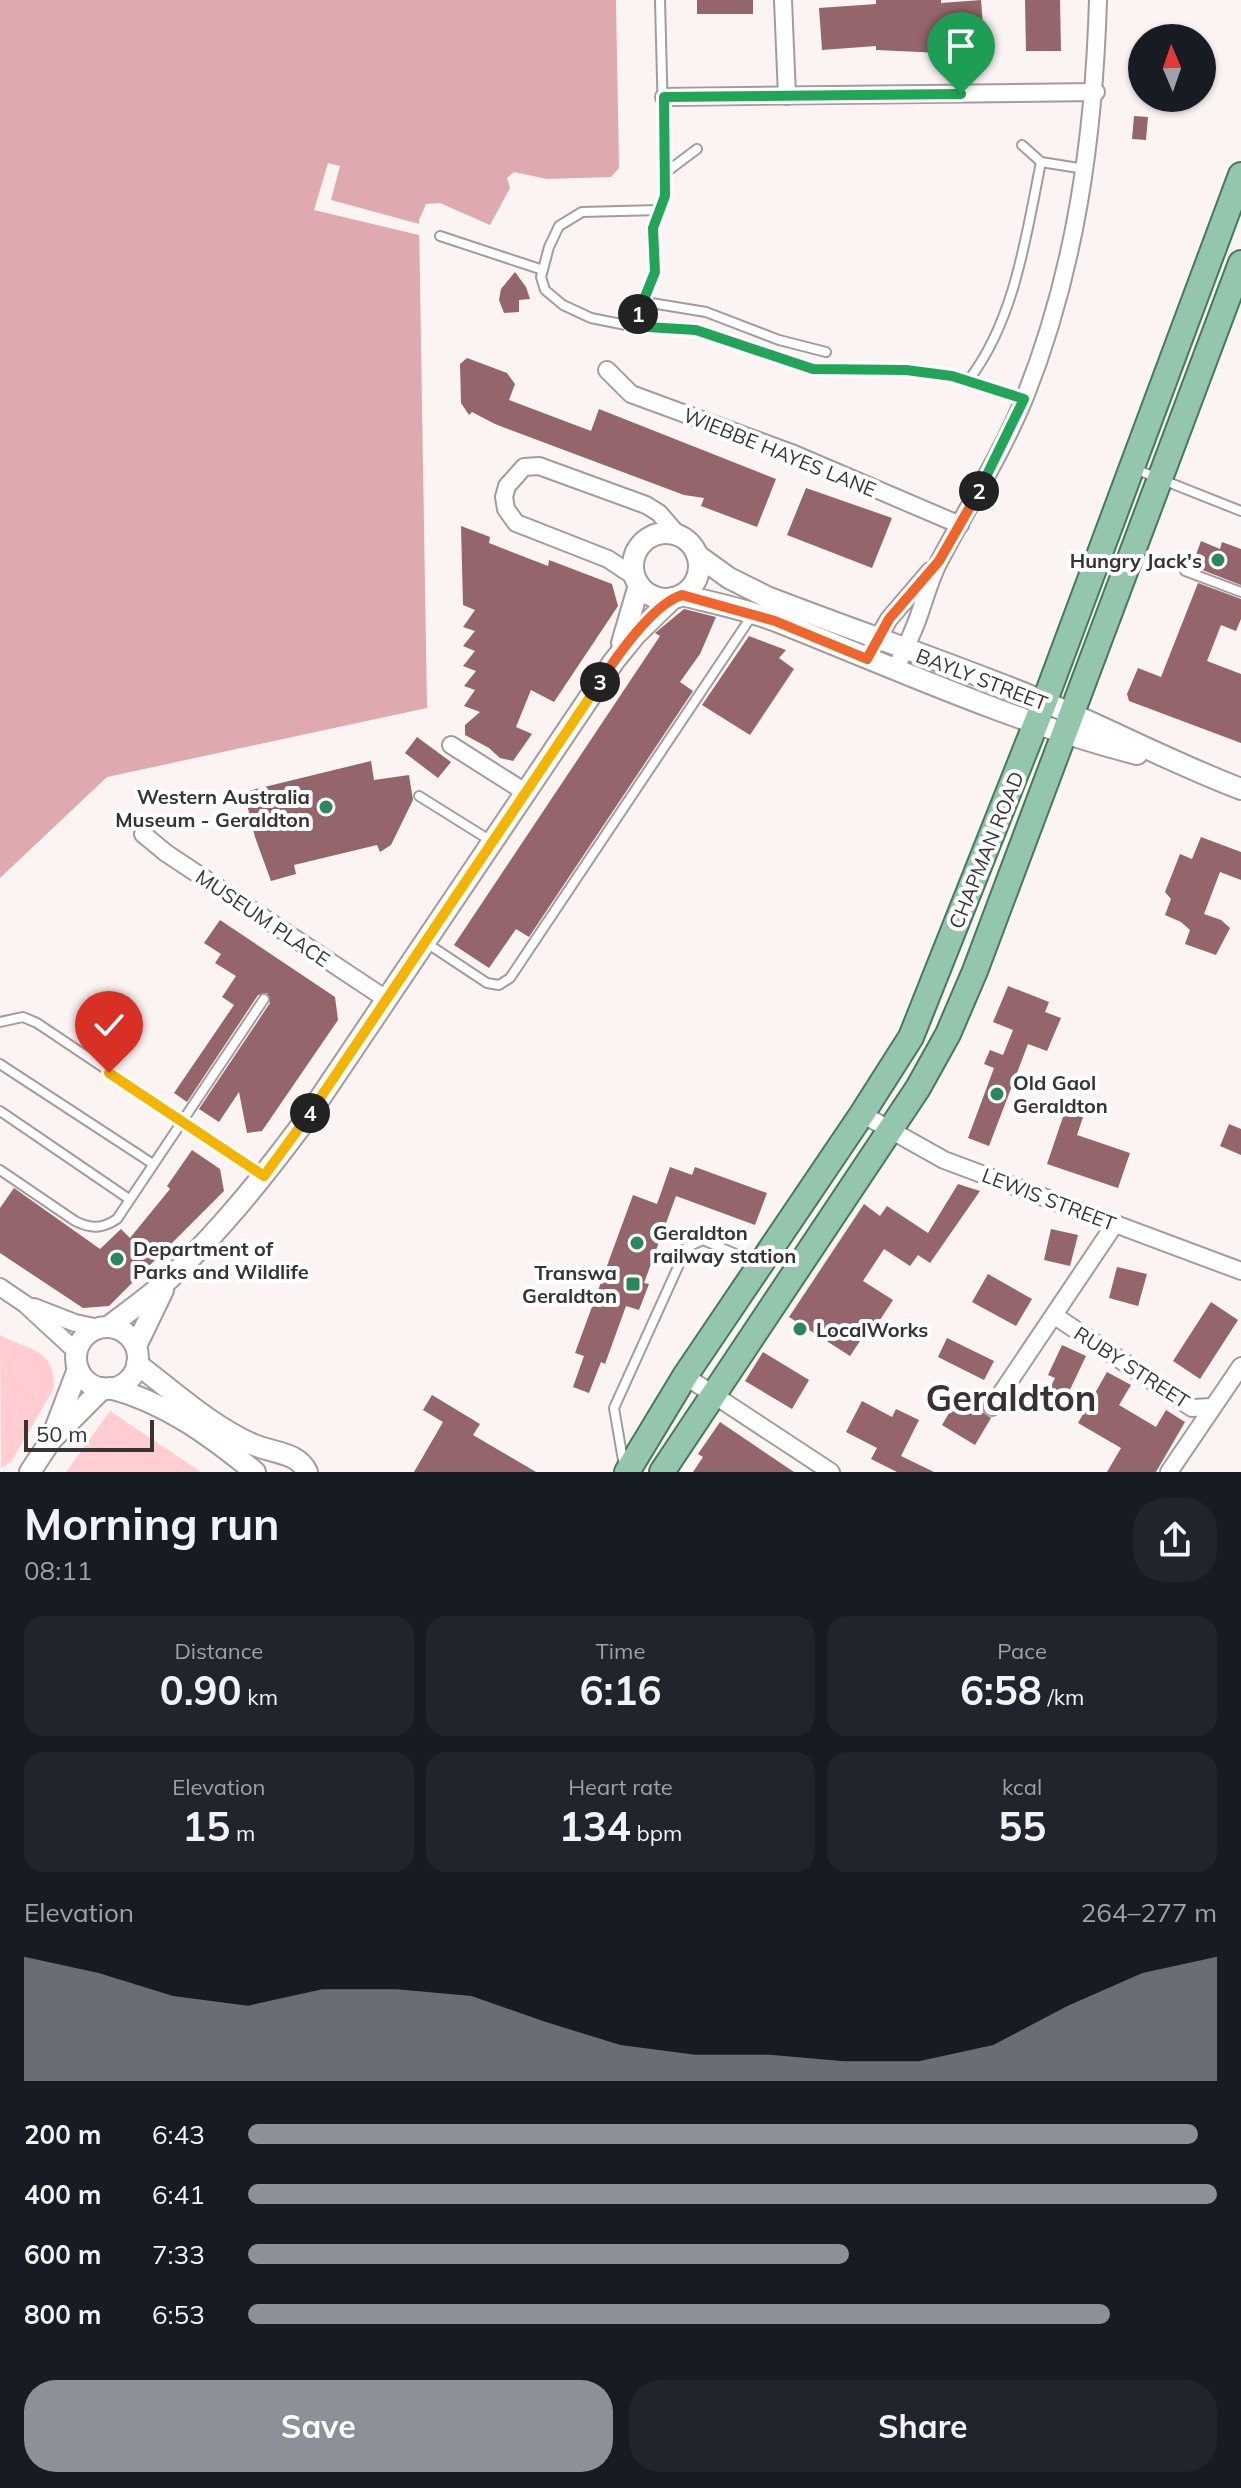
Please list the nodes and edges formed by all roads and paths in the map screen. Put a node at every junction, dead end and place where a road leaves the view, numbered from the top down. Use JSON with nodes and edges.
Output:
{"nodes":[{"id":1,"x":660,"y":0,"type":"edge"},
{"id":2,"x":783,"y":0,"type":"edge"},
{"id":3,"x":1098,"y":0,"type":"edge"},
{"id":4,"x":1096,"y":92,"type":"junction"},
{"id":5,"x":787,"y":96,"type":"junction"},
{"id":6,"x":664,"y":97,"type":"junction"},
{"id":7,"x":1022,"y":145,"type":"dead end"},
{"id":8,"x":697,"y":149,"type":"dead end"},
{"id":9,"x":1041,"y":162,"type":"junction"},
{"id":10,"x":1086,"y":169,"type":"junction"},
{"id":11,"x":665,"y":173,"type":"junction"},
{"id":12,"x":1241,"y":175,"type":"edge"},
{"id":13,"x":659,"y":210,"type":"junction"},
{"id":14,"x":440,"y":236,"type":"dead end"},
{"id":15,"x":1241,"y":263,"type":"edge"},
{"id":16,"x":543,"y":270,"type":"junction"},
{"id":17,"x":645,"y":302,"type":"junction"},
{"id":18,"x":631,"y":326,"type":"junction"},
{"id":19,"x":826,"y":352,"type":"dead end"},
{"id":20,"x":607,"y":370,"type":"dead end"},
{"id":21,"x":968,"y":381,"type":"junction"},
{"id":22,"x":1024,"y":399,"type":"junction"},
{"id":23,"x":1131,"y":467,"type":"junction"},
{"id":24,"x":1161,"y":479,"type":"junction"},
{"id":25,"x":1241,"y":511,"type":"edge"},
{"id":26,"x":960,"y":525,"type":"junction"},
{"id":27,"x":678,"y":535,"type":"junction"},
{"id":28,"x":697,"y":555,"type":"junction"},
{"id":29,"x":939,"y":561,"type":"junction"},
{"id":30,"x":1185,"y":571,"type":"dead end"},
{"id":31,"x":637,"y":581,"type":"junction"},
{"id":32,"x":1241,"y":592,"type":"edge"},
{"id":33,"x":677,"y":596,"type":"junction"},
{"id":34,"x":753,"y":614,"type":"junction"},
{"id":35,"x":877,"y":639,"type":"junction"},
{"id":36,"x":904,"y":649,"type":"junction"},
{"id":37,"x":867,"y":659,"type":"junction"},
{"id":38,"x":614,"y":661,"type":"junction"},
{"id":39,"x":895,"y":670,"type":"junction"},
{"id":40,"x":1040,"y":713,"type":"junction"},
{"id":41,"x":1069,"y":724,"type":"junction"},
{"id":42,"x":451,"y":745,"type":"dead end"},
{"id":43,"x":1241,"y":789,"type":"edge"},
{"id":44,"x":525,"y":792,"type":"junction"},
{"id":45,"x":419,"y":796,"type":"dead end"},
{"id":46,"x":143,"y":834,"type":"dead end"},
{"id":47,"x":492,"y":841,"type":"junction"},
{"id":48,"x":424,"y":942,"type":"junction"},
{"id":49,"x":264,"y":999,"type":"dead end"},
{"id":50,"x":386,"y":999,"type":"junction"},
{"id":51,"x":0,"y":1022,"type":"edge"},
{"id":52,"x":0,"y":1064,"type":"edge"},
{"id":53,"x":0,"y":1111,"type":"edge"},
{"id":54,"x":862,"y":1114,"type":"junction"},
{"id":55,"x":181,"y":1122,"type":"junction"},
{"id":56,"x":889,"y":1130,"type":"junction"},
{"id":57,"x":153,"y":1164,"type":"junction"},
{"id":58,"x":0,"y":1170,"type":"edge"},
{"id":59,"x":264,"y":1176,"type":"junction"},
{"id":60,"x":129,"y":1199,"type":"junction"},
{"id":61,"x":1115,"y":1224,"type":"junction"},
{"id":62,"x":760,"y":1264,"type":"junction"},
{"id":63,"x":1241,"y":1271,"type":"edge"},
{"id":64,"x":169,"y":1279,"type":"junction"},
{"id":65,"x":0,"y":1287,"type":"edge"},
{"id":66,"x":25,"y":1304,"type":"junction"},
{"id":67,"x":1055,"y":1316,"type":"junction"},
{"id":68,"x":104,"y":1327,"type":"junction"},
{"id":69,"x":136,"y":1355,"type":"junction"},
{"id":70,"x":78,"y":1360,"type":"junction"},
{"id":71,"x":1241,"y":1366,"type":"edge"},
{"id":72,"x":685,"y":1376,"type":"junction"},
{"id":73,"x":106,"y":1388,"type":"junction"},
{"id":74,"x":712,"y":1393,"type":"junction"},
{"id":75,"x":992,"y":1407,"type":"dead end"},
{"id":76,"x":1212,"y":1407,"type":"junction"},
{"id":77,"x":51,"y":1440,"type":"junction"},
{"id":78,"x":283,"y":1455,"type":"junction"},
{"id":79,"x":30,"y":1472,"type":"edge"},
{"id":80,"x":255,"y":1472,"type":"edge"},
{"id":81,"x":262,"y":1472,"type":"edge"},
{"id":82,"x":307,"y":1472,"type":"edge"},
{"id":83,"x":626,"y":1472,"type":"edge"},
{"id":84,"x":662,"y":1472,"type":"edge"},
{"id":85,"x":831,"y":1472,"type":"edge"},
{"id":86,"x":1169,"y":1472,"type":"edge"}],
"edges":[{"from":1,"to":6,"type":"lane"},
{"from":2,"to":5,"type":"street"},
{"from":3,"to":4,"type":"street"},
{"from":4,"to":5,"type":"street"},
{"from":4,"to":10,"type":"street"},
{"from":5,"to":6,"type":"street"},
{"from":6,"to":11,"type":"lane"},
{"from":7,"to":9,"type":"lane"},
{"from":8,"to":11,"type":"lane"},
{"from":9,"to":10,"type":"lane"},
{"from":9,"to":21,"type":"lane"},
{"from":10,"to":22,"type":"street"},
{"from":11,"to":13,"type":"lane"},
{"from":12,"to":23,"type":"main road","name":"CHAPMAN ROAD"},
{"from":13,"to":16,"type":"lane"},
{"from":13,"to":17,"type":"lane"},
{"from":14,"to":16,"type":"lane"},
{"from":15,"to":24,"type":"main road","name":"CHAPMAN ROAD"},
{"from":16,"to":18,"type":"lane"},
{"from":17,"to":18,"type":"lane"},
{"from":17,"to":19,"type":"lane"},
{"from":18,"to":21,"type":"lane"},
{"from":20,"to":26,"type":"street","name":"WIEBBE HAYES LANE"},
{"from":21,"to":22,"type":"lane"},
{"from":22,"to":26,"type":"street"},
{"from":23,"to":24,"type":"lane"},
{"from":23,"to":40,"type":"main road","name":"CHAPMAN ROAD"},
{"from":24,"to":25,"type":"lane"},
{"from":24,"to":41,"type":"main road","name":"CHAPMAN ROAD"},
{"from":26,"to":29,"type":"street"},
{"from":27,"to":28,"type":"street"},
{"from":27,"to":31,"type":"street"},
{"from":27,"to":31,"type":"street"},
{"from":28,"to":33,"type":"street"},
{"from":28,"to":35,"type":"street","name":"BAYLY STREET"},
{"from":29,"to":35,"type":"street"},
{"from":29,"to":36,"type":"street"},
{"from":30,"to":32,"type":"lane"},
{"from":31,"to":33,"type":"street"},
{"from":31,"to":38,"type":"street"},
{"from":33,"to":34,"type":"street","name":"BAYLY STREET"},
{"from":33,"to":38,"type":"street"},
{"from":34,"to":37,"type":"street","name":"BAYLY STREET"},
{"from":34,"to":48,"type":"lane"},
{"from":35,"to":36,"type":"street","name":"BAYLY STREET"},
{"from":35,"to":37,"type":"street"},
{"from":36,"to":39,"type":"street"},
{"from":36,"to":40,"type":"street","name":"BAYLY STREET"},
{"from":37,"to":39,"type":"street","name":"BAYLY STREET"},
{"from":38,"to":44,"type":"street"},
{"from":39,"to":40,"type":"street","name":"BAYLY STREET"},
{"from":40,"to":41,"type":"street","name":"BAYLY STREET"},
{"from":40,"to":54,"type":"main road","name":"CHAPMAN ROAD"},
{"from":41,"to":43,"type":"street","name":"BAYLY STREET"},
{"from":41,"to":56,"type":"main road","name":"CHAPMAN ROAD"},
{"from":42,"to":44,"type":"street"},
{"from":44,"to":47,"type":"street"},
{"from":45,"to":47,"type":"lane"},
{"from":46,"to":50,"type":"street","name":"MUSEUM PLACE"},
{"from":47,"to":48,"type":"street"},
{"from":48,"to":50,"type":"street"},
{"from":49,"to":55,"type":"lane"},
{"from":50,"to":59,"type":"street"},
{"from":51,"to":55,"type":"lane"},
{"from":52,"to":57,"type":"lane"},
{"from":53,"to":60,"type":"lane"},
{"from":54,"to":56,"type":"street","name":"LEWIS STREET"},
{"from":54,"to":62,"type":"main road","name":"CHAPMAN ROAD"},
{"from":55,"to":57,"type":"lane"},
{"from":55,"to":59,"type":"lane"},
{"from":56,"to":61,"type":"street","name":"LEWIS STREET"},
{"from":56,"to":74,"type":"main road","name":"CHAPMAN ROAD"},
{"from":57,"to":60,"type":"lane"},
{"from":58,"to":60,"type":"lane"},
{"from":59,"to":64,"type":"street"},
{"from":61,"to":63,"type":"street","name":"LEWIS STREET"},
{"from":61,"to":67,"type":"street"},
{"from":62,"to":72,"type":"main road","name":"CHAPMAN ROAD"},
{"from":62,"to":83,"type":"lane"},
{"from":64,"to":68,"type":"street"},
{"from":64,"to":69,"type":"street"},
{"from":65,"to":66,"type":"street"},
{"from":66,"to":68,"type":"street"},
{"from":66,"to":70,"type":"street"},
{"from":67,"to":75,"type":"street"},
{"from":67,"to":76,"type":"street","name":"RUBY STREET"},
{"from":68,"to":69,"type":"street"},
{"from":68,"to":70,"type":"street"},
{"from":69,"to":73,"type":"street"},
{"from":69,"to":78,"type":"street"},
{"from":70,"to":73,"type":"street"},
{"from":70,"to":77,"type":"street"},
{"from":71,"to":76,"type":"street"},
{"from":72,"to":74,"type":"street"},
{"from":72,"to":83,"type":"main road","name":"CHAPMAN ROAD"},
{"from":73,"to":77,"type":"street"},
{"from":73,"to":80,"type":"street"},
{"from":74,"to":84,"type":"main road","name":"CHAPMAN ROAD"},
{"from":74,"to":85,"type":"street"},
{"from":76,"to":86,"type":"street"},
{"from":77,"to":79,"type":"street"},
{"from":78,"to":81,"type":"street"},
{"from":78,"to":82,"type":"street"}]}
